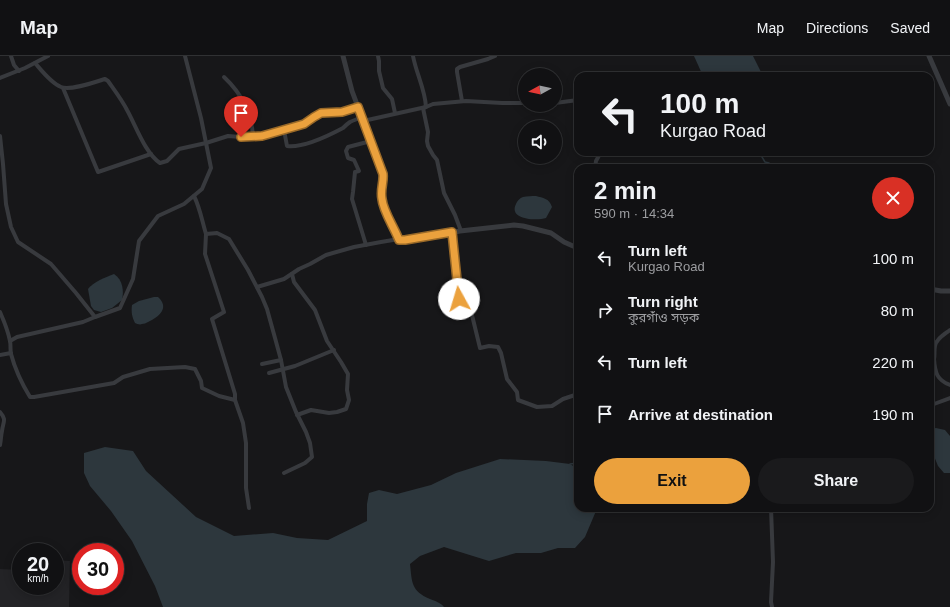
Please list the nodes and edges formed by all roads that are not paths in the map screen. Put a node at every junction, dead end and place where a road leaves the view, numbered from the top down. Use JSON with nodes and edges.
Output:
{"nodes":[{"id":1,"x":11,"y":56,"type":"edge"},
{"id":2,"x":48,"y":56,"type":"edge"},
{"id":3,"x":185,"y":56,"type":"edge"},
{"id":4,"x":343,"y":56,"type":"edge"},
{"id":5,"x":378,"y":56,"type":"edge"},
{"id":6,"x":413,"y":56,"type":"edge"},
{"id":7,"x":495,"y":56,"type":"edge"},
{"id":8,"x":929,"y":56,"type":"edge"},
{"id":9,"x":35,"y":63,"type":"junction"},
{"id":10,"x":19,"y":71,"type":"junction"},
{"id":11,"x":224,"y":77,"type":"dead end"},
{"id":12,"x":0,"y":78,"type":"edge"},
{"id":13,"x":63,"y":88,"type":"junction"},
{"id":14,"x":574,"y":101,"type":"edge"},
{"id":15,"x":462,"y":102,"type":"junction"},
{"id":16,"x":562,"y":102,"type":"edge"},
{"id":17,"x":518,"y":103,"type":"edge"},
{"id":18,"x":950,"y":104,"type":"edge"},
{"id":19,"x":426,"y":106,"type":"junction"},
{"id":20,"x":358,"y":107,"type":"junction"},
{"id":21,"x":395,"y":113,"type":"junction"},
{"id":22,"x":363,"y":119,"type":"junction"},
{"id":23,"x":284,"y":130,"type":"junction"},
{"id":24,"x":0,"y":136,"type":"edge"},
{"id":25,"x":253,"y":137,"type":"junction"},
{"id":26,"x":371,"y":141,"type":"junction"},
{"id":27,"x":206,"y":142,"type":"junction"},
{"id":28,"x":151,"y":154,"type":"junction"},
{"id":29,"x":194,"y":196,"type":"junction"},
{"id":30,"x":461,"y":231,"type":"junction"},
{"id":31,"x":452,"y":232,"type":"junction"},
{"id":32,"x":206,"y":234,"type":"junction"},
{"id":33,"x":399,"y":240,"type":"junction"},
{"id":34,"x":366,"y":245,"type":"junction"},
{"id":35,"x":574,"y":246,"type":"edge"},
{"id":36,"x":292,"y":274,"type":"junction"},
{"id":37,"x":257,"y":287,"type":"junction"},
{"id":38,"x":934,"y":290,"type":"edge"},
{"id":39,"x":950,"y":291,"type":"edge"},
{"id":40,"x":0,"y":312,"type":"edge"},
{"id":41,"x":95,"y":317,"type":"junction"},
{"id":42,"x":950,"y":330,"type":"edge"},
{"id":43,"x":10,"y":341,"type":"junction"},
{"id":44,"x":334,"y":350,"type":"junction"},
{"id":45,"x":11,"y":353,"type":"junction"},
{"id":46,"x":0,"y":355,"type":"edge"},
{"id":47,"x":934,"y":355,"type":"edge"},
{"id":48,"x":281,"y":360,"type":"junction"},
{"id":49,"x":262,"y":364,"type":"dead end"},
{"id":50,"x":934,"y":367,"type":"edge"},
{"id":51,"x":283,"y":369,"type":"junction"},
{"id":52,"x":268,"y":374,"type":"dead end"},
{"id":53,"x":950,"y":385,"type":"edge"},
{"id":54,"x":574,"y":396,"type":"edge"},
{"id":55,"x":950,"y":398,"type":"edge"},
{"id":56,"x":234,"y":400,"type":"junction"},
{"id":57,"x":934,"y":404,"type":"edge"},
{"id":58,"x":0,"y":412,"type":"edge"},
{"id":59,"x":297,"y":415,"type":"junction"},
{"id":60,"x":0,"y":445,"type":"edge"},
{"id":61,"x":284,"y":473,"type":"dead end"},
{"id":62,"x":249,"y":508,"type":"dead end"},
{"id":63,"x":770,"y":512,"type":"edge"},
{"id":64,"x":772,"y":607,"type":"edge"}],
"edges":[{"from":1,"to":10,"type":"street"},
{"from":2,"to":9,"type":"street"},
{"from":3,"to":27,"type":"street"},
{"from":4,"to":20,"type":"street"},
{"from":5,"to":21,"type":"street"},
{"from":6,"to":19,"type":"street"},
{"from":7,"to":15,"type":"street"},
{"from":8,"to":18,"type":"street"},
{"from":9,"to":10,"type":"street"},
{"from":9,"to":13,"type":"street"},
{"from":10,"to":12,"type":"street"},
{"from":11,"to":25,"type":"street"},
{"from":13,"to":28,"type":"street"},
{"from":13,"to":28,"type":"street"},
{"from":14,"to":16,"type":"street"},
{"from":15,"to":17,"type":"street"},
{"from":15,"to":19,"type":"street"},
{"from":19,"to":21,"type":"street"},
{"from":19,"to":30,"type":"street"},
{"from":20,"to":22,"type":"street"},
{"from":20,"to":23,"type":"street"},
{"from":21,"to":22,"type":"street"},
{"from":22,"to":23,"type":"street"},
{"from":22,"to":26,"type":"street"},
{"from":23,"to":25,"type":"street"},
{"from":24,"to":41,"type":"street"},
{"from":25,"to":27,"type":"street"},
{"from":26,"to":33,"type":"street"},
{"from":26,"to":34,"type":"street"},
{"from":27,"to":28,"type":"street"},
{"from":27,"to":29,"type":"street"},
{"from":29,"to":32,"type":"street"},
{"from":29,"to":41,"type":"street"},
{"from":30,"to":31,"type":"street"},
{"from":30,"to":35,"type":"street"},
{"from":31,"to":33,"type":"street"},
{"from":31,"to":54,"type":"street"},
{"from":32,"to":37,"type":"street"},
{"from":32,"to":56,"type":"street"},
{"from":33,"to":34,"type":"street"},
{"from":34,"to":36,"type":"street"},
{"from":36,"to":37,"type":"street"},
{"from":36,"to":44,"type":"street"},
{"from":37,"to":48,"type":"street"},
{"from":38,"to":39,"type":"street"},
{"from":40,"to":43,"type":"street"},
{"from":41,"to":43,"type":"street"},
{"from":42,"to":47,"type":"street"},
{"from":43,"to":45,"type":"street"},
{"from":44,"to":51,"type":"street"},
{"from":44,"to":59,"type":"street"},
{"from":45,"to":46,"type":"street"},
{"from":45,"to":56,"type":"street"},
{"from":48,"to":49,"type":"street"},
{"from":48,"to":51,"type":"street"},
{"from":50,"to":53,"type":"street"},
{"from":51,"to":52,"type":"street"},
{"from":51,"to":59,"type":"street"},
{"from":55,"to":57,"type":"street"},
{"from":56,"to":62,"type":"street"},
{"from":58,"to":60,"type":"street"},
{"from":59,"to":61,"type":"street"},
{"from":63,"to":64,"type":"street"}]}
